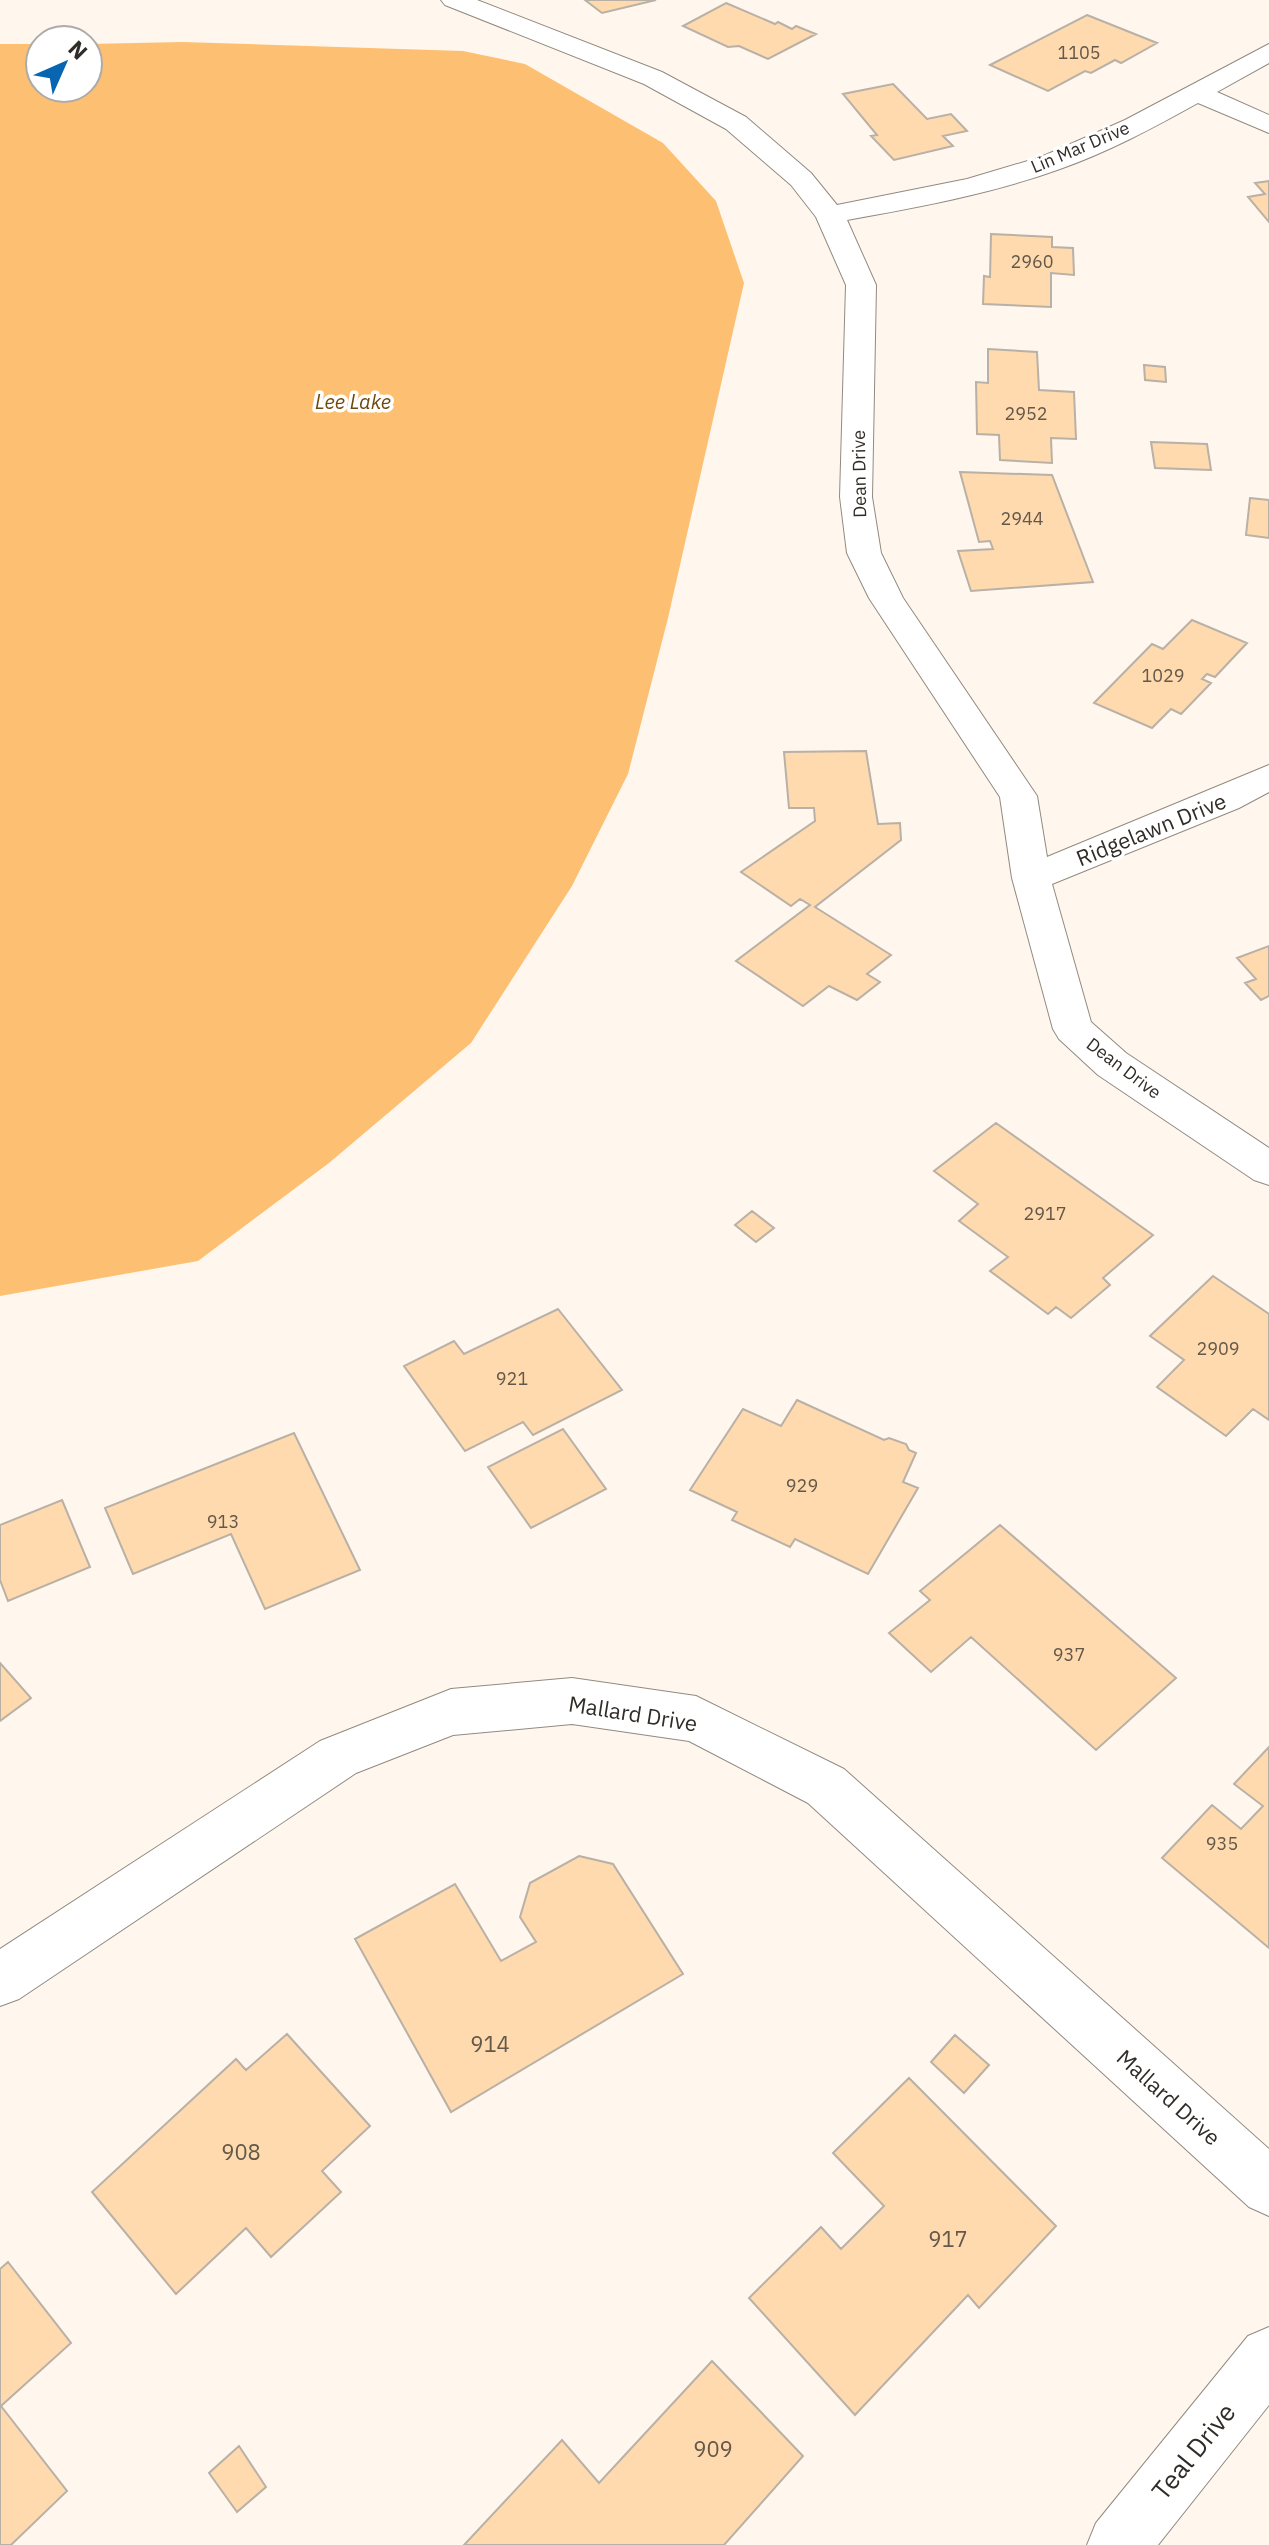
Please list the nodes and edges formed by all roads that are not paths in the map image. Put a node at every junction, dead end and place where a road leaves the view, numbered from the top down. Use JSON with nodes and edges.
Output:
{"nodes":[{"id":1,"x":454,"y":0,"type":"edge"},
{"id":2,"x":1269,"y":52,"type":"edge"},
{"id":3,"x":1195,"y":92,"type":"junction"},
{"id":4,"x":1269,"y":125,"type":"edge"},
{"id":5,"x":830,"y":215,"type":"junction"},
{"id":6,"x":1269,"y":777,"type":"edge"},
{"id":7,"x":1031,"y":878,"type":"junction"},
{"id":8,"x":1269,"y":1169,"type":"edge"},
{"id":9,"x":0,"y":1980,"type":"edge"},
{"id":10,"x":1269,"y":2187,"type":"edge"},
{"id":11,"x":1269,"y":2357,"type":"edge"},
{"id":12,"x":1118,"y":2545,"type":"edge"}],
"edges":[{"from":1,"to":5,"type":"street","name":"Dean Drive"},
{"from":2,"to":3,"type":"street","name":"Lin Mar Drive"},
{"from":3,"to":4,"type":"street"},
{"from":3,"to":5,"type":"street","name":"Lin Mar Drive"},
{"from":5,"to":7,"type":"street","name":"Dean Drive"},
{"from":6,"to":7,"type":"street","name":"Ridgelawn Drive"},
{"from":7,"to":8,"type":"street","name":"Dean Drive"},
{"from":9,"to":10,"type":"street","name":"Mallard Drive"},
{"from":11,"to":12,"type":"street","name":"Teal Drive"}]}
